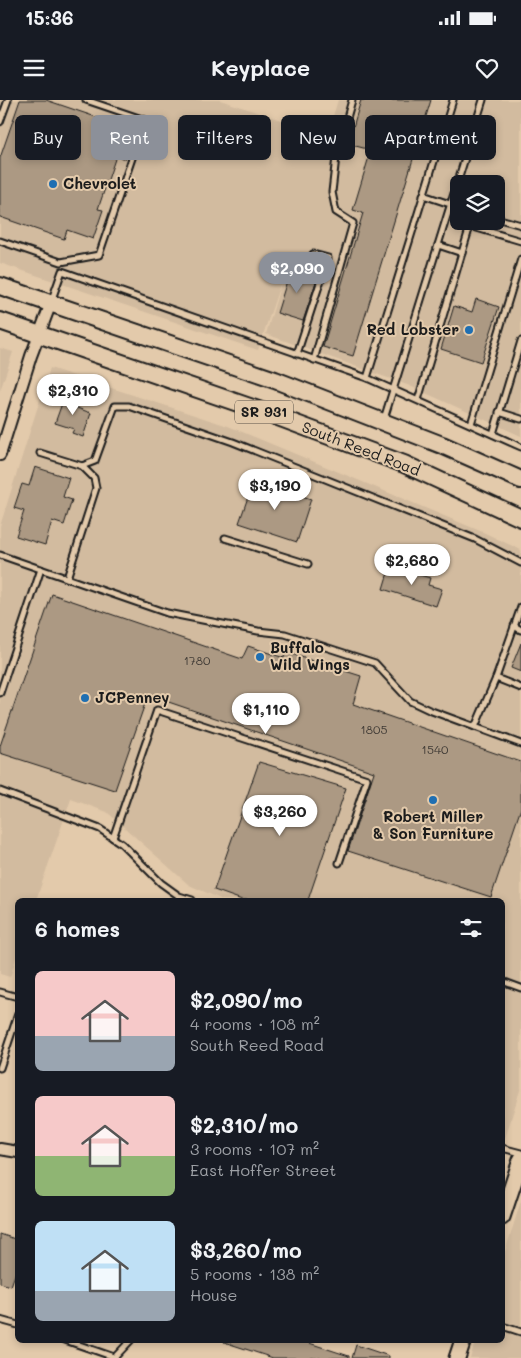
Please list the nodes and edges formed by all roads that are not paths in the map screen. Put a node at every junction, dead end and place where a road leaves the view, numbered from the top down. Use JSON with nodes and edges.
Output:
{"nodes":[{"id":1,"x":8,"y":100,"type":"edge"},
{"id":2,"x":86,"y":100,"type":"edge"},
{"id":3,"x":352,"y":100,"type":"edge"},
{"id":4,"x":452,"y":100,"type":"edge"},
{"id":5,"x":483,"y":100,"type":"edge"},
{"id":6,"x":0,"y":122,"type":"edge"},
{"id":7,"x":459,"y":175,"type":"edge"},
{"id":8,"x":423,"y":195,"type":"junction"},
{"id":9,"x":450,"y":204,"type":"joint"},
{"id":10,"x":505,"y":221,"type":"edge"},
{"id":11,"x":521,"y":225,"type":"edge"},
{"id":12,"x":0,"y":240,"type":"edge"},
{"id":13,"x":521,"y":241,"type":"edge"},
{"id":14,"x":438,"y":245,"type":"junction"},
{"id":15,"x":462,"y":253,"type":"junction"},
{"id":16,"x":313,"y":254,"type":"dead end"},
{"id":17,"x":521,"y":259,"type":"edge"},
{"id":18,"x":61,"y":262,"type":"junction"},
{"id":19,"x":62,"y":271,"type":"junction"},
{"id":20,"x":0,"y":286,"type":"edge"},
{"id":21,"x":51,"y":303,"type":"junction"},
{"id":22,"x":0,"y":321,"type":"edge"},
{"id":23,"x":38,"y":334,"type":"junction"},
{"id":24,"x":521,"y":341,"type":"edge"},
{"id":25,"x":297,"y":354,"type":"junction"},
{"id":26,"x":314,"y":360,"type":"junction"},
{"id":27,"x":367,"y":378,"type":"junction"},
{"id":28,"x":394,"y":389,"type":"junction"},
{"id":29,"x":418,"y":400,"type":"junction"},
{"id":30,"x":499,"y":412,"type":"junction"},
{"id":31,"x":521,"y":418,"type":"edge"},
{"id":32,"x":383,"y":422,"type":"junction"},
{"id":33,"x":471,"y":424,"type":"junction"},
{"id":34,"x":493,"y":434,"type":"junction"},
{"id":35,"x":521,"y":447,"type":"edge"},
{"id":36,"x":0,"y":452,"type":"edge"},
{"id":37,"x":40,"y":453,"type":"dead end"},
{"id":38,"x":82,"y":466,"type":"junction"},
{"id":39,"x":521,"y":480,"type":"edge"},
{"id":40,"x":521,"y":518,"type":"edge"},
{"id":41,"x":225,"y":538,"type":"dead end"},
{"id":42,"x":0,"y":555,"type":"edge"},
{"id":43,"x":521,"y":563,"type":"edge"},
{"id":44,"x":308,"y":564,"type":"dead end"},
{"id":45,"x":41,"y":570,"type":"junction"},
{"id":46,"x":67,"y":578,"type":"junction"},
{"id":47,"x":521,"y":607,"type":"edge"},
{"id":48,"x":514,"y":626,"type":"junction"},
{"id":49,"x":521,"y":630,"type":"edge"},
{"id":50,"x":496,"y":678,"type":"junction"},
{"id":51,"x":521,"y":688,"type":"edge"},
{"id":52,"x":0,"y":693,"type":"edge"},
{"id":53,"x":475,"y":727,"type":"junction"},
{"id":54,"x":521,"y":744,"type":"edge"},
{"id":55,"x":0,"y":791,"type":"edge"},
{"id":56,"x":113,"y":838,"type":"junction"},
{"id":57,"x":339,"y":863,"type":"dead end"},
{"id":58,"x":186,"y":898,"type":"edge"},
{"id":59,"x":505,"y":982,"type":"edge"},
{"id":60,"x":521,"y":988,"type":"edge"},
{"id":61,"x":0,"y":992,"type":"edge"},
{"id":62,"x":15,"y":997,"type":"edge"},
{"id":63,"x":15,"y":1023,"type":"edge"},
{"id":64,"x":0,"y":1068,"type":"edge"},
{"id":65,"x":0,"y":1149,"type":"edge"},
{"id":66,"x":505,"y":1149,"type":"edge"},
{"id":67,"x":15,"y":1152,"type":"edge"},
{"id":68,"x":521,"y":1153,"type":"edge"},
{"id":69,"x":521,"y":1160,"type":"edge"},
{"id":70,"x":505,"y":1206,"type":"edge"},
{"id":71,"x":0,"y":1320,"type":"edge"},
{"id":72,"x":15,"y":1324,"type":"edge"},
{"id":73,"x":505,"y":1327,"type":"edge"},
{"id":74,"x":521,"y":1332,"type":"edge"},
{"id":75,"x":74,"y":1343,"type":"edge"},
{"id":76,"x":128,"y":1343,"type":"edge"},
{"id":77,"x":462,"y":1343,"type":"edge"},
{"id":78,"x":114,"y":1357,"type":"edge"},
{"id":79,"x":457,"y":1358,"type":"edge"}],
"edges":[{"from":1,"to":6,"type":"lane"},
{"from":2,"to":18,"type":"lane"},
{"from":3,"to":26,"type":"lane"},
{"from":4,"to":8,"type":"lane"},
{"from":5,"to":7,"type":"lane"},
{"from":8,"to":9,"type":"lane"},
{"from":8,"to":27,"type":"lane"},
{"from":9,"to":14,"type":"lane"},
{"from":10,"to":11,"type":"lane"},
{"from":12,"to":18,"type":"lane"},
{"from":13,"to":15,"type":"lane"},
{"from":14,"to":15,"type":"lane"},
{"from":14,"to":28,"type":"lane"},
{"from":15,"to":29,"type":"lane"},
{"from":16,"to":25,"type":"lane"},
{"from":17,"to":33,"type":"lane"},
{"from":18,"to":19,"type":"lane"},
{"from":19,"to":21,"type":"lane"},
{"from":19,"to":25,"type":"lane"},
{"from":20,"to":21,"type":"main road","number":"SR 931"},
{"from":21,"to":23,"type":"street"},
{"from":21,"to":32,"type":"main road","number":"SR 931"},
{"from":22,"to":23,"type":"main road","name":"South Reed Road","number":"SR 931"},
{"from":23,"to":36,"type":"street"},
{"from":23,"to":40,"type":"main road","name":"South Reed Road","number":"SR 931"},
{"from":24,"to":30,"type":"lane"},
{"from":25,"to":26,"type":"lane"},
{"from":26,"to":27,"type":"lane"},
{"from":27,"to":28,"type":"lane"},
{"from":28,"to":29,"type":"lane"},
{"from":28,"to":32,"type":"lane"},
{"from":29,"to":33,"type":"lane"},
{"from":30,"to":31,"type":"lane"},
{"from":30,"to":34,"type":"lane"},
{"from":32,"to":39,"type":"main road","number":"SR 931"},
{"from":33,"to":34,"type":"lane"},
{"from":34,"to":35,"type":"lane"},
{"from":37,"to":38,"type":"lane"},
{"from":38,"to":43,"type":"lane"},
{"from":38,"to":46,"type":"lane"},
{"from":41,"to":44,"type":"lane"},
{"from":42,"to":45,"type":"lane"},
{"from":45,"to":46,"type":"lane"},
{"from":45,"to":52,"type":"lane"},
{"from":46,"to":53,"type":"lane"},
{"from":47,"to":48,"type":"lane"},
{"from":48,"to":49,"type":"lane"},
{"from":48,"to":50,"type":"lane"},
{"from":50,"to":51,"type":"lane"},
{"from":50,"to":53,"type":"lane"},
{"from":53,"to":54,"type":"lane"},
{"from":55,"to":56,"type":"lane"},
{"from":56,"to":57,"type":"lane"},
{"from":56,"to":58,"type":"lane"},
{"from":59,"to":60,"type":"lane"},
{"from":61,"to":62,"type":"lane"},
{"from":63,"to":64,"type":"lane"},
{"from":65,"to":67,"type":"street"},
{"from":66,"to":68,"type":"lane"},
{"from":69,"to":70,"type":"main road"},
{"from":71,"to":72,"type":"lane"},
{"from":73,"to":74,"type":"lane"},
{"from":75,"to":78,"type":"lane"},
{"from":76,"to":78,"type":"lane"},
{"from":77,"to":79,"type":"main road"}]}
